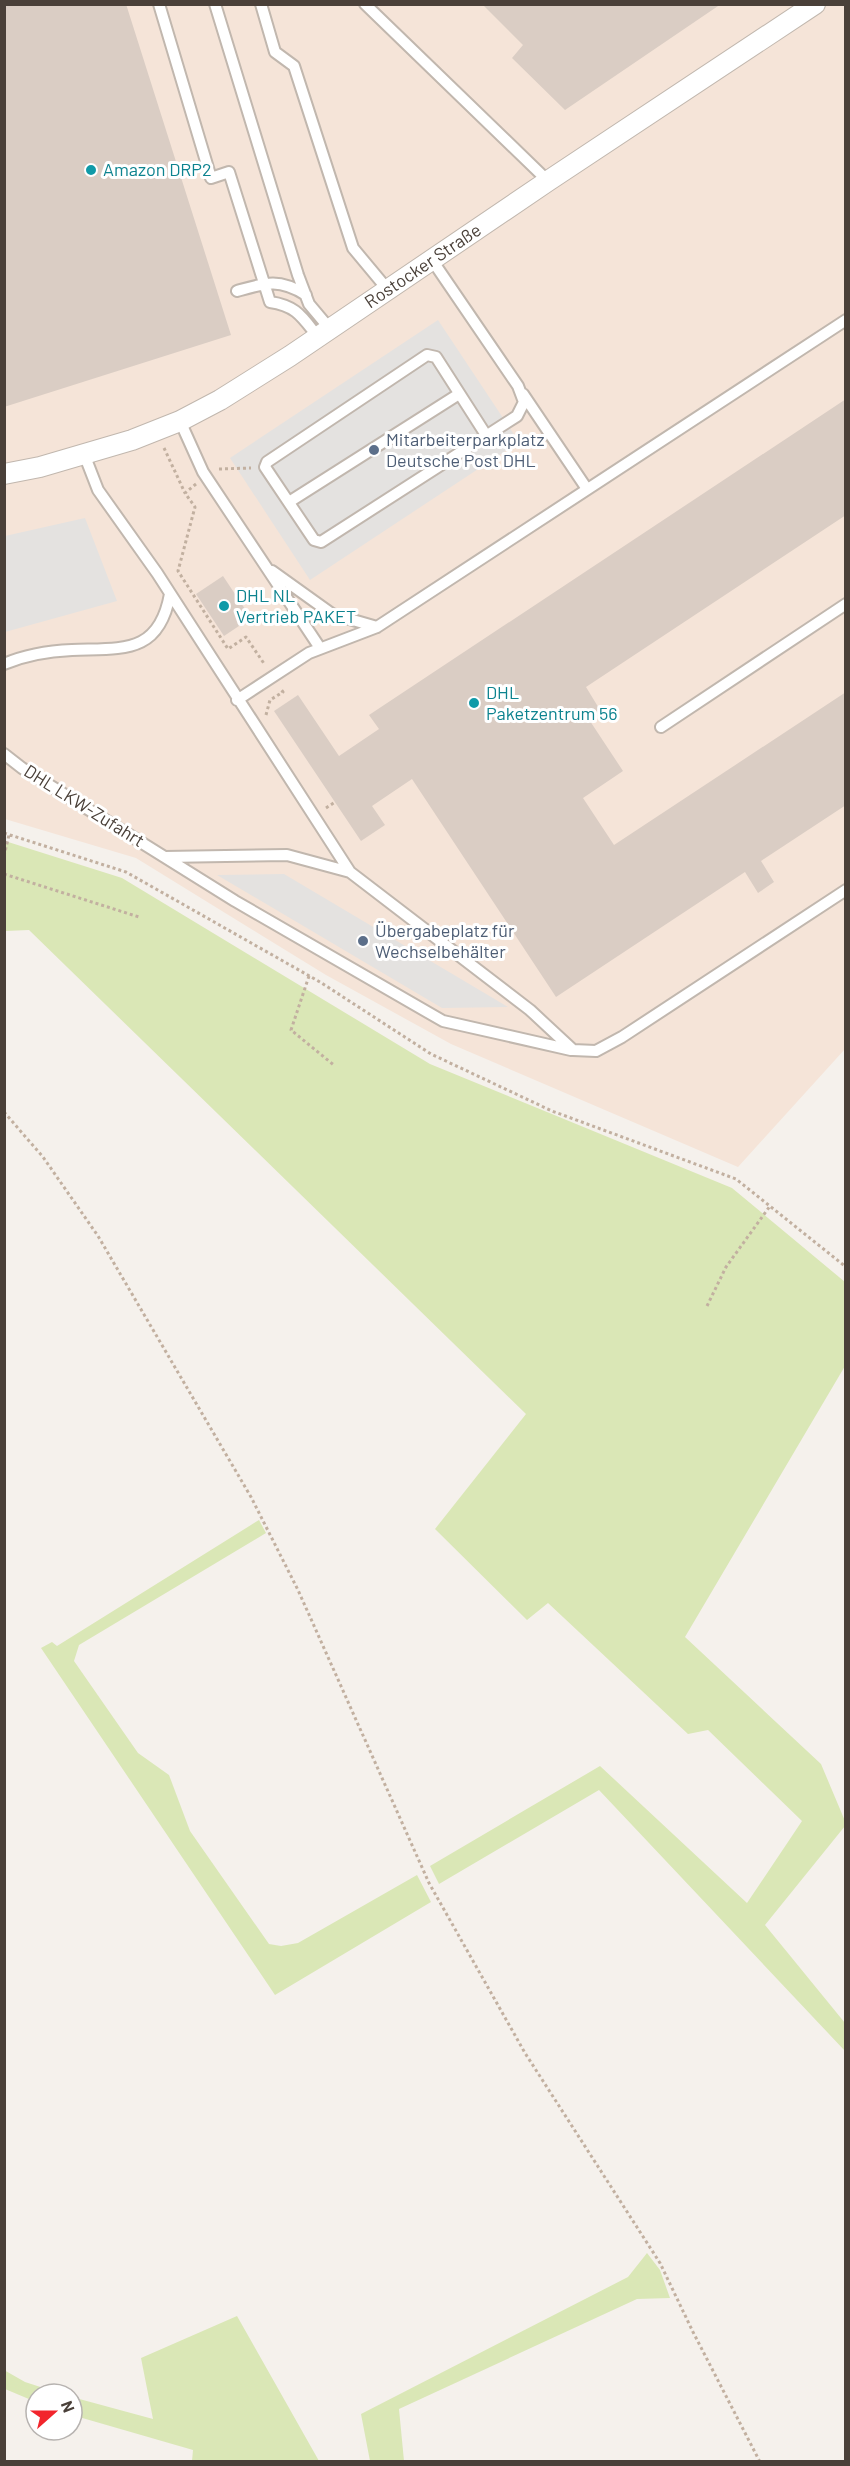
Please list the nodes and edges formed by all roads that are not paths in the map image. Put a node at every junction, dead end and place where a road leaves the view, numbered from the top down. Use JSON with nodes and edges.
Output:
{"nodes":[{"id":1,"x":159,"y":4,"type":"edge"},
{"id":2,"x":215,"y":4,"type":"edge"},
{"id":3,"x":261,"y":4,"type":"edge"},
{"id":4,"x":365,"y":4,"type":"edge"},
{"id":5,"x":815,"y":4,"type":"edge"},
{"id":6,"x":548,"y":181,"type":"junction"},
{"id":7,"x":432,"y":260,"type":"junction"},
{"id":8,"x":264,"y":283,"type":"junction"},
{"id":9,"x":388,"y":290,"type":"junction"},
{"id":10,"x":237,"y":291,"type":"dead end"},
{"id":11,"x":306,"y":295,"type":"junction"},
{"id":12,"x":846,"y":320,"type":"edge"},
{"id":13,"x":324,"y":333,"type":"junction"},
{"id":14,"x":518,"y":386,"type":"junction"},
{"id":15,"x":459,"y":394,"type":"junction"},
{"id":16,"x":180,"y":421,"type":"junction"},
{"id":17,"x":486,"y":435,"type":"junction"},
{"id":18,"x":84,"y":454,"type":"junction"},
{"id":19,"x":4,"y":474,"type":"edge"},
{"id":20,"x":587,"y":489,"type":"junction"},
{"id":21,"x":289,"y":502,"type":"junction"},
{"id":22,"x":267,"y":568,"type":"junction"},
{"id":23,"x":170,"y":594,"type":"junction"},
{"id":24,"x":846,"y":604,"type":"edge"},
{"id":25,"x":377,"y":627,"type":"junction"},
{"id":26,"x":320,"y":648,"type":"junction"},
{"id":27,"x":4,"y":664,"type":"edge"},
{"id":28,"x":237,"y":700,"type":"junction"},
{"id":29,"x":661,"y":727,"type":"dead end"},
{"id":30,"x":4,"y":754,"type":"edge"},
{"id":31,"x":165,"y":857,"type":"junction"},
{"id":32,"x":350,"y":872,"type":"junction"},
{"id":33,"x":846,"y":890,"type":"edge"},
{"id":34,"x":573,"y":1050,"type":"junction"}],
"edges":[{"from":1,"to":8,"type":"lane"},
{"from":2,"to":11,"type":"lane"},
{"from":3,"to":9,"type":"lane"},
{"from":4,"to":6,"type":"lane"},
{"from":5,"to":6,"type":"street","name":"Rostocker Straße"},
{"from":6,"to":7,"type":"street","name":"Rostocker Straße"},
{"from":7,"to":9,"type":"street","name":"Rostocker Straße"},
{"from":7,"to":14,"type":"lane"},
{"from":8,"to":10,"type":"lane"},
{"from":8,"to":11,"type":"lane"},
{"from":8,"to":13,"type":"lane"},
{"from":9,"to":13,"type":"street","name":"Rostocker Straße"},
{"from":11,"to":13,"type":"lane"},
{"from":12,"to":20,"type":"lane"},
{"from":13,"to":16,"type":"street","name":"Rostocker Straße"},
{"from":14,"to":17,"type":"lane"},
{"from":14,"to":20,"type":"lane"},
{"from":15,"to":17,"type":"lane"},
{"from":15,"to":21,"type":"lane"},
{"from":15,"to":21,"type":"lane"},
{"from":16,"to":18,"type":"street","name":"Rostocker Straße"},
{"from":16,"to":22,"type":"lane"},
{"from":17,"to":21,"type":"lane"},
{"from":18,"to":19,"type":"street","name":"Rostocker Straße"},
{"from":18,"to":23,"type":"lane"},
{"from":20,"to":25,"type":"lane"},
{"from":22,"to":25,"type":"lane"},
{"from":22,"to":26,"type":"lane"},
{"from":23,"to":27,"type":"lane"},
{"from":23,"to":28,"type":"lane"},
{"from":24,"to":29,"type":"lane"},
{"from":25,"to":26,"type":"lane"},
{"from":26,"to":28,"type":"lane"},
{"from":28,"to":32,"type":"lane"},
{"from":30,"to":31,"type":"lane","name":"DHL LKW-Zufahrt"},
{"from":31,"to":32,"type":"lane"},
{"from":31,"to":34,"type":"lane","name":"DHL LKW-Zufahrt"},
{"from":32,"to":34,"type":"lane"},
{"from":33,"to":34,"type":"lane","name":"DHL LKW-Zufahrt"}]}
